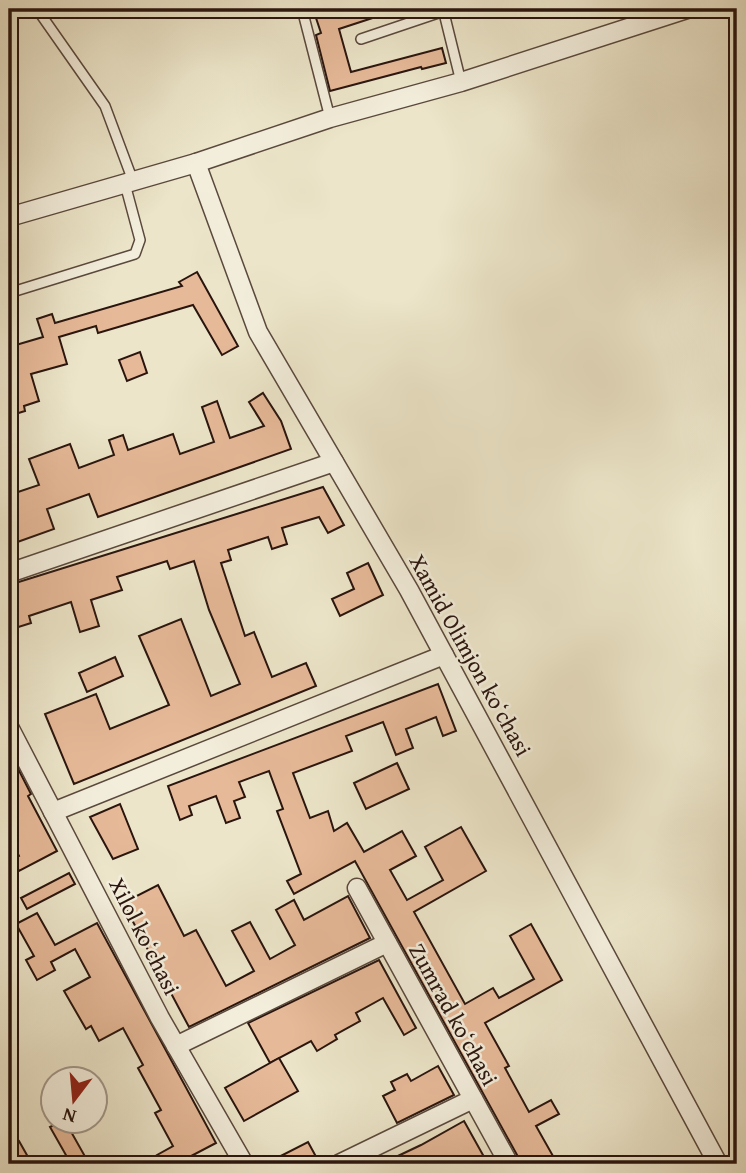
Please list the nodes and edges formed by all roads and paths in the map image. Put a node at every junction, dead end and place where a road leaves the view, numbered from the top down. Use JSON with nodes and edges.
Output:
{"nodes":[{"id":1,"x":37,"y":9,"type":"edge"},
{"id":2,"x":302,"y":9,"type":"edge"},
{"id":3,"x":444,"y":10,"type":"edge"},
{"id":4,"x":676,"y":11,"type":"edge"},
{"id":5,"x":361,"y":39,"type":"dead end"},
{"id":6,"x":461,"y":82,"type":"junction"},
{"id":7,"x":330,"y":118,"type":"junction"},
{"id":8,"x":197,"y":163,"type":"junction"},
{"id":9,"x":129,"y":183,"type":"junction"},
{"id":10,"x":9,"y":217,"type":"edge"},
{"id":11,"x":9,"y":293,"type":"edge"},
{"id":12,"x":334,"y":462,"type":"junction"},
{"id":13,"x":9,"y":573,"type":"edge"},
{"id":14,"x":444,"y":654,"type":"junction"},
{"id":15,"x":9,"y":727,"type":"edge"},
{"id":16,"x":53,"y":812,"type":"junction"},
{"id":17,"x":357,"y":888,"type":"dead end"},
{"id":18,"x":387,"y":943,"type":"junction"},
{"id":19,"x":176,"y":1046,"type":"junction"},
{"id":20,"x":473,"y":1099,"type":"junction"},
{"id":21,"x":244,"y":1164,"type":"edge"},
{"id":22,"x":339,"y":1164,"type":"edge"},
{"id":23,"x":509,"y":1164,"type":"edge"},
{"id":24,"x":718,"y":1164,"type":"edge"}],
"edges":[{"from":1,"to":9,"type":"lane"},
{"from":2,"to":7,"type":"lane"},
{"from":3,"to":5,"type":"lane"},
{"from":3,"to":6,"type":"lane"},
{"from":4,"to":6,"type":"street"},
{"from":6,"to":7,"type":"street"},
{"from":7,"to":8,"type":"street"},
{"from":8,"to":9,"type":"street"},
{"from":8,"to":12,"type":"street","name":"Xamid Olimjon koʻchasi"},
{"from":9,"to":10,"type":"street"},
{"from":9,"to":11,"type":"lane"},
{"from":12,"to":13,"type":"street"},
{"from":12,"to":14,"type":"street","name":"Xamid Olimjon koʻchasi"},
{"from":14,"to":16,"type":"street"},
{"from":14,"to":24,"type":"street","name":"Xamid Olimjon koʻchasi"},
{"from":15,"to":16,"type":"street","name":"Xilol koʻchasi"},
{"from":16,"to":19,"type":"street","name":"Xilol koʻchasi"},
{"from":17,"to":18,"type":"street","name":"Zumrad koʻchasi"},
{"from":18,"to":19,"type":"street"},
{"from":18,"to":20,"type":"street","name":"Zumrad koʻchasi"},
{"from":19,"to":21,"type":"street","name":"Xilol koʻchasi"},
{"from":20,"to":22,"type":"street"},
{"from":20,"to":23,"type":"street","name":"Zumrad koʻchasi"}]}
